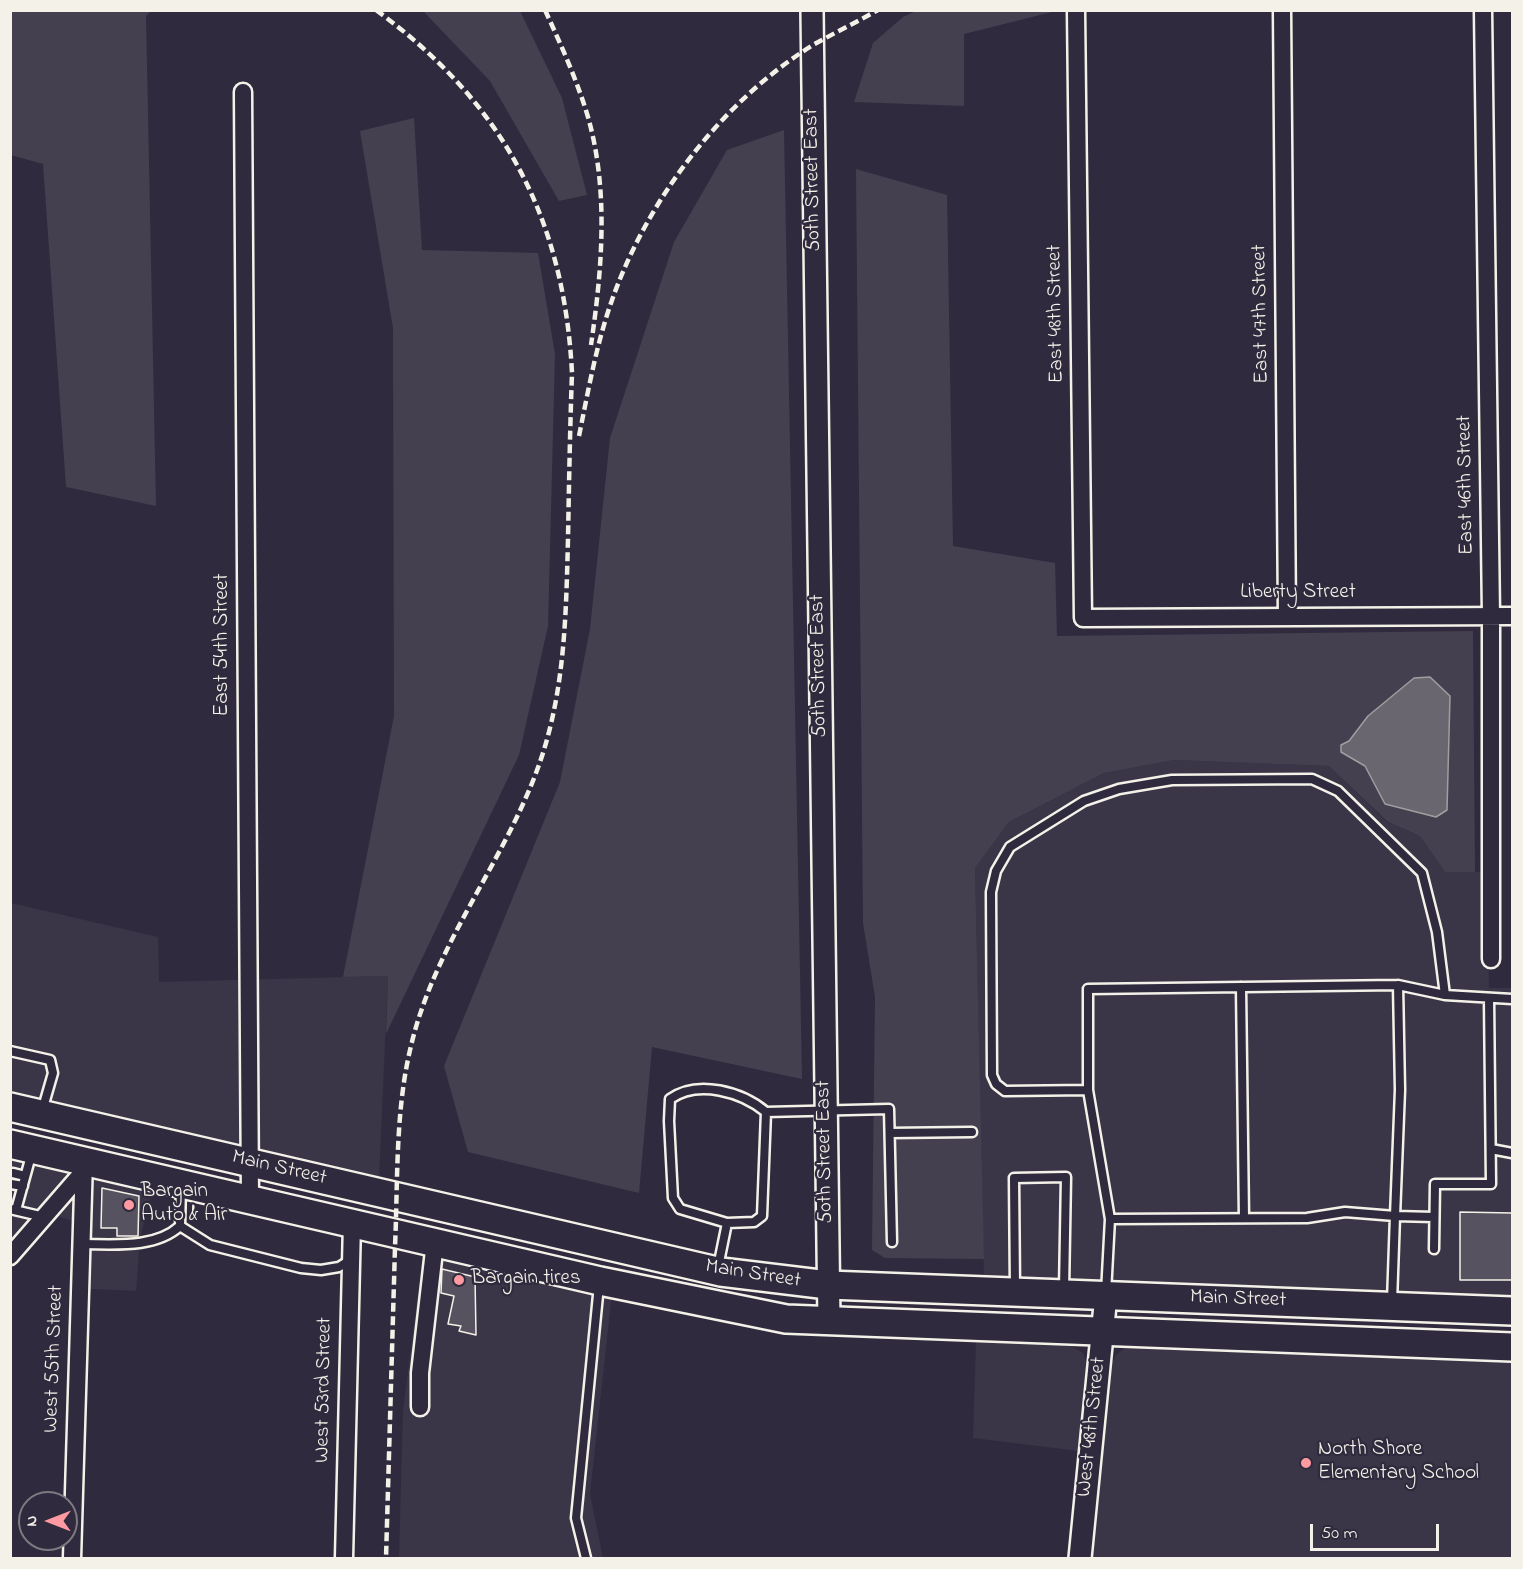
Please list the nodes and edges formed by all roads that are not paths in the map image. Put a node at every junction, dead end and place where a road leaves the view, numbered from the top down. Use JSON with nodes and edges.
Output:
{"nodes":[{"id":1,"x":812,"y":10,"type":"edge"},
{"id":2,"x":1076,"y":10,"type":"edge"},
{"id":3,"x":1282,"y":10,"type":"edge"},
{"id":4,"x":1483,"y":10,"type":"edge"},
{"id":5,"x":243,"y":92,"type":"dead end"},
{"id":6,"x":1491,"y":615,"type":"junction"},
{"id":7,"x":1512,"y":615,"type":"edge"},
{"id":8,"x":1287,"y":617,"type":"junction"},
{"id":9,"x":1083,"y":618,"type":"joint"},
{"id":10,"x":1491,"y":959,"type":"dead end"},
{"id":11,"x":1398,"y":985,"type":"junction"},
{"id":12,"x":1241,"y":987,"type":"junction"},
{"id":13,"x":1445,"y":994,"type":"junction"},
{"id":14,"x":1489,"y":998,"type":"junction"},
{"id":15,"x":1512,"y":999,"type":"edge"},
{"id":16,"x":10,"y":1051,"type":"edge"},
{"id":17,"x":1088,"y":1090,"type":"junction"},
{"id":18,"x":10,"y":1107,"type":"edge"},
{"id":19,"x":766,"y":1112,"type":"junction"},
{"id":20,"x":825,"y":1112,"type":"junction"},
{"id":21,"x":41,"y":1114,"type":"junction"},
{"id":22,"x":972,"y":1132,"type":"dead end"},
{"id":23,"x":890,"y":1133,"type":"junction"},
{"id":24,"x":22,"y":1146,"type":"edge"},
{"id":25,"x":1491,"y":1149,"type":"junction"},
{"id":26,"x":1512,"y":1153,"type":"edge"},
{"id":27,"x":249,"y":1161,"type":"junction"},
{"id":28,"x":84,"y":1166,"type":"junction"},
{"id":29,"x":13,"y":1173,"type":"dead end"},
{"id":30,"x":25,"y":1176,"type":"junction"},
{"id":31,"x":181,"y":1183,"type":"junction"},
{"id":32,"x":11,"y":1184,"type":"edge"},
{"id":33,"x":23,"y":1186,"type":"junction"},
{"id":34,"x":15,"y":1197,"type":"edge"},
{"id":35,"x":250,"y":1199,"type":"junction"},
{"id":36,"x":14,"y":1210,"type":"edge"},
{"id":37,"x":1395,"y":1216,"type":"junction"},
{"id":38,"x":44,"y":1217,"type":"junction"},
{"id":39,"x":1434,"y":1217,"type":"junction"},
{"id":40,"x":1244,"y":1218,"type":"junction"},
{"id":41,"x":1110,"y":1219,"type":"junction"},
{"id":42,"x":352,"y":1223,"type":"junction"},
{"id":43,"x":727,"y":1223,"type":"junction"},
{"id":44,"x":180,"y":1226,"type":"junction"},
{"id":45,"x":435,"y":1242,"type":"junction"},
{"id":46,"x":892,"y":1242,"type":"dead end"},
{"id":47,"x":81,"y":1244,"type":"junction"},
{"id":48,"x":1434,"y":1249,"type":"dead end"},
{"id":49,"x":10,"y":1256,"type":"edge"},
{"id":50,"x":351,"y":1260,"type":"junction"},
{"id":51,"x":717,"y":1271,"type":"junction"},
{"id":52,"x":600,"y":1281,"type":"junction"},
{"id":53,"x":828,"y":1285,"type":"junction"},
{"id":54,"x":1015,"y":1292,"type":"junction"},
{"id":55,"x":1064,"y":1293,"type":"junction"},
{"id":56,"x":1106,"y":1295,"type":"junction"},
{"id":57,"x":1392,"y":1306,"type":"junction"},
{"id":58,"x":1512,"y":1311,"type":"edge"},
{"id":59,"x":829,"y":1322,"type":"junction"},
{"id":60,"x":1102,"y":1331,"type":"junction"},
{"id":61,"x":1512,"y":1347,"type":"edge"},
{"id":62,"x":420,"y":1407,"type":"dead end"},
{"id":63,"x":72,"y":1558,"type":"edge"},
{"id":64,"x":344,"y":1558,"type":"edge"},
{"id":65,"x":586,"y":1558,"type":"edge"},
{"id":66,"x":1080,"y":1558,"type":"edge"}],
"edges":[{"from":1,"to":20,"type":"street","name":"50th Street East"},
{"from":2,"to":9,"type":"street","name":"East 48th Street"},
{"from":3,"to":8,"type":"street","name":"East 47th Street"},
{"from":4,"to":6,"type":"street","name":"East 46th Street"},
{"from":5,"to":27,"type":"street","name":"East 54th Street"},
{"from":6,"to":7,"type":"street","name":"Liberty Street"},
{"from":6,"to":8,"type":"street","name":"Liberty Street"},
{"from":6,"to":10,"type":"street","name":"East 46th Street"},
{"from":8,"to":9,"type":"street","name":"Liberty Street"},
{"from":11,"to":12,"type":"lane"},
{"from":11,"to":13,"type":"lane"},
{"from":11,"to":37,"type":"lane"},
{"from":12,"to":17,"type":"lane"},
{"from":12,"to":40,"type":"lane"},
{"from":13,"to":14,"type":"lane"},
{"from":13,"to":17,"type":"lane"},
{"from":14,"to":15,"type":"lane"},
{"from":14,"to":25,"type":"lane"},
{"from":16,"to":21,"type":"lane"},
{"from":17,"to":41,"type":"lane"},
{"from":18,"to":21,"type":"main road","name":"Main Street"},
{"from":19,"to":20,"type":"lane"},
{"from":19,"to":43,"type":"lane"},
{"from":19,"to":43,"type":"lane"},
{"from":20,"to":23,"type":"lane"},
{"from":20,"to":53,"type":"street","name":"50th Street East"},
{"from":21,"to":27,"type":"main road","name":"Main Street"},
{"from":22,"to":23,"type":"lane"},
{"from":23,"to":46,"type":"lane"},
{"from":24,"to":28,"type":"main road","name":"Main Street"},
{"from":24,"to":30,"type":"lane"},
{"from":25,"to":26,"type":"lane"},
{"from":25,"to":39,"type":"lane"},
{"from":27,"to":35,"type":"street","name":"East 54th Street"},
{"from":27,"to":51,"type":"main road","name":"Main Street"},
{"from":28,"to":31,"type":"main road","name":"Main Street"},
{"from":28,"to":38,"type":"street"},
{"from":28,"to":47,"type":"street","name":"West 55th Street"},
{"from":29,"to":30,"type":"lane"},
{"from":30,"to":33,"type":"lane"},
{"from":31,"to":35,"type":"main road","name":"Main Street"},
{"from":31,"to":44,"type":"lane"},
{"from":32,"to":33,"type":"lane"},
{"from":33,"to":34,"type":"lane"},
{"from":34,"to":36,"type":"lane"},
{"from":35,"to":42,"type":"main road","name":"Main Street"},
{"from":36,"to":38,"type":"lane"},
{"from":37,"to":39,"type":"lane"},
{"from":37,"to":40,"type":"lane"},
{"from":37,"to":57,"type":"lane"},
{"from":38,"to":49,"type":"street"},
{"from":39,"to":48,"type":"lane"},
{"from":40,"to":41,"type":"lane"},
{"from":41,"to":56,"type":"lane"},
{"from":42,"to":45,"type":"main road","name":"Main Street"},
{"from":42,"to":50,"type":"street","name":"West 53rd Street"},
{"from":43,"to":51,"type":"lane"},
{"from":44,"to":47,"type":"lane"},
{"from":44,"to":50,"type":"lane"},
{"from":45,"to":52,"type":"main road","name":"Main Street"},
{"from":45,"to":62,"type":"street"},
{"from":47,"to":63,"type":"street","name":"West 55th Street"},
{"from":50,"to":64,"type":"street","name":"West 53rd Street"},
{"from":51,"to":53,"type":"main road","name":"Main Street"},
{"from":52,"to":59,"type":"main road","name":"Main Street"},
{"from":52,"to":65,"type":"lane"},
{"from":53,"to":54,"type":"main road","name":"Main Street"},
{"from":53,"to":59,"type":"street","name":"50th Street East"},
{"from":54,"to":55,"type":"main road","name":"Main Street"},
{"from":54,"to":55,"type":"lane"},
{"from":55,"to":56,"type":"main road","name":"Main Street"},
{"from":56,"to":57,"type":"main road","name":"Main Street"},
{"from":56,"to":60,"type":"street","name":"West 48th Street"},
{"from":57,"to":58,"type":"main road","name":"Main Street"},
{"from":59,"to":60,"type":"main road","name":"Main Street"},
{"from":60,"to":61,"type":"main road","name":"Main Street"},
{"from":60,"to":66,"type":"street","name":"West 48th Street"}]}
